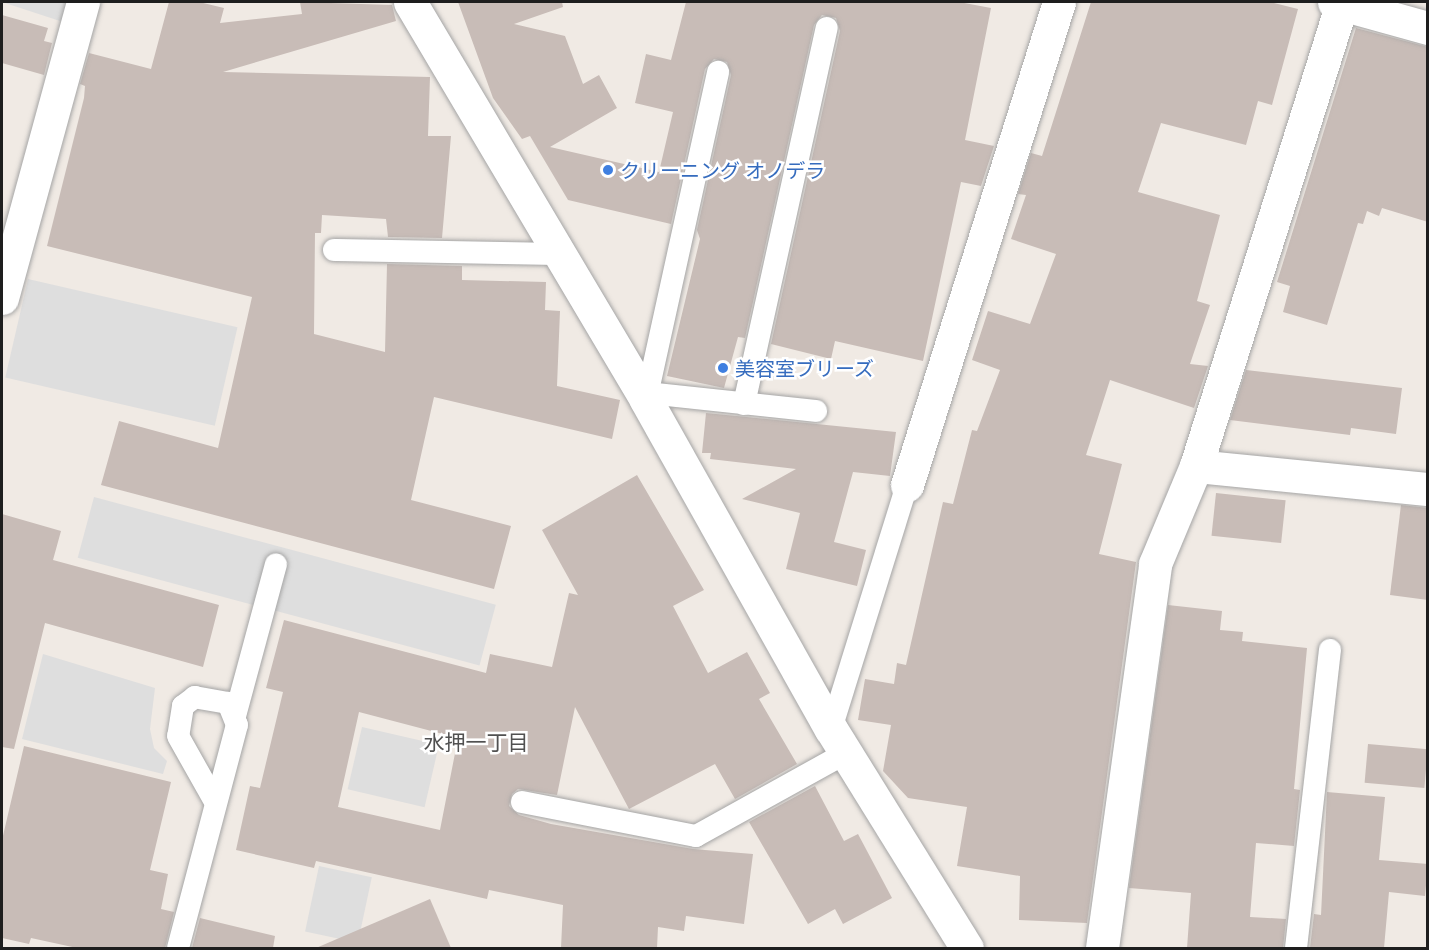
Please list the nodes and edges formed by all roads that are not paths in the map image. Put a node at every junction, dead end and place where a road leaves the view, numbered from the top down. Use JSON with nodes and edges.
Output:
{"nodes":[{"id":1,"x":83,"y":2,"type":"edge"},
{"id":2,"x":410,"y":2,"type":"edge"},
{"id":3,"x":1059,"y":2,"type":"edge"},
{"id":4,"x":1339,"y":2,"type":"edge"},
{"id":5,"x":826,"y":28,"type":"dead end"},
{"id":6,"x":1428,"y":28,"type":"edge"},
{"id":7,"x":718,"y":72,"type":"dead end"},
{"id":8,"x":334,"y":250,"type":"dead end"},
{"id":9,"x":560,"y":254,"type":"junction"},
{"id":10,"x":2,"y":298,"type":"edge"},
{"id":11,"x":647,"y":397,"type":"junction"},
{"id":12,"x":744,"y":404,"type":"junction"},
{"id":13,"x":816,"y":411,"type":"dead end"},
{"id":14,"x":1196,"y":466,"type":"junction"},
{"id":15,"x":907,"y":485,"type":"joint"},
{"id":16,"x":1428,"y":489,"type":"edge"},
{"id":17,"x":276,"y":564,"type":"dead end"},
{"id":18,"x":1330,"y":650,"type":"dead end"},
{"id":19,"x":235,"y":716,"type":"junction"},
{"id":20,"x":839,"y":741,"type":"junction"},
{"id":21,"x":214,"y":800,"type":"junction"},
{"id":22,"x":522,"y":802,"type":"dead end"},
{"id":23,"x":178,"y":948,"type":"edge"},
{"id":24,"x":967,"y":948,"type":"edge"},
{"id":25,"x":1102,"y":948,"type":"edge"},
{"id":26,"x":1296,"y":948,"type":"edge"}],
"edges":[{"from":1,"to":10,"type":"street"},
{"from":2,"to":9,"type":"street"},
{"from":3,"to":15,"type":"street"},
{"from":4,"to":6,"type":"street"},
{"from":4,"to":14,"type":"street"},
{"from":5,"to":12,"type":"lane"},
{"from":7,"to":11,"type":"lane"},
{"from":8,"to":9,"type":"lane"},
{"from":9,"to":11,"type":"street"},
{"from":11,"to":12,"type":"lane"},
{"from":11,"to":20,"type":"street"},
{"from":12,"to":13,"type":"lane"},
{"from":14,"to":16,"type":"street"},
{"from":14,"to":25,"type":"street"},
{"from":15,"to":20,"type":"lane"},
{"from":17,"to":19,"type":"lane"},
{"from":18,"to":26,"type":"lane"},
{"from":19,"to":21,"type":"lane"},
{"from":19,"to":21,"type":"lane"},
{"from":20,"to":22,"type":"lane"},
{"from":20,"to":24,"type":"street"},
{"from":21,"to":23,"type":"lane"}]}
